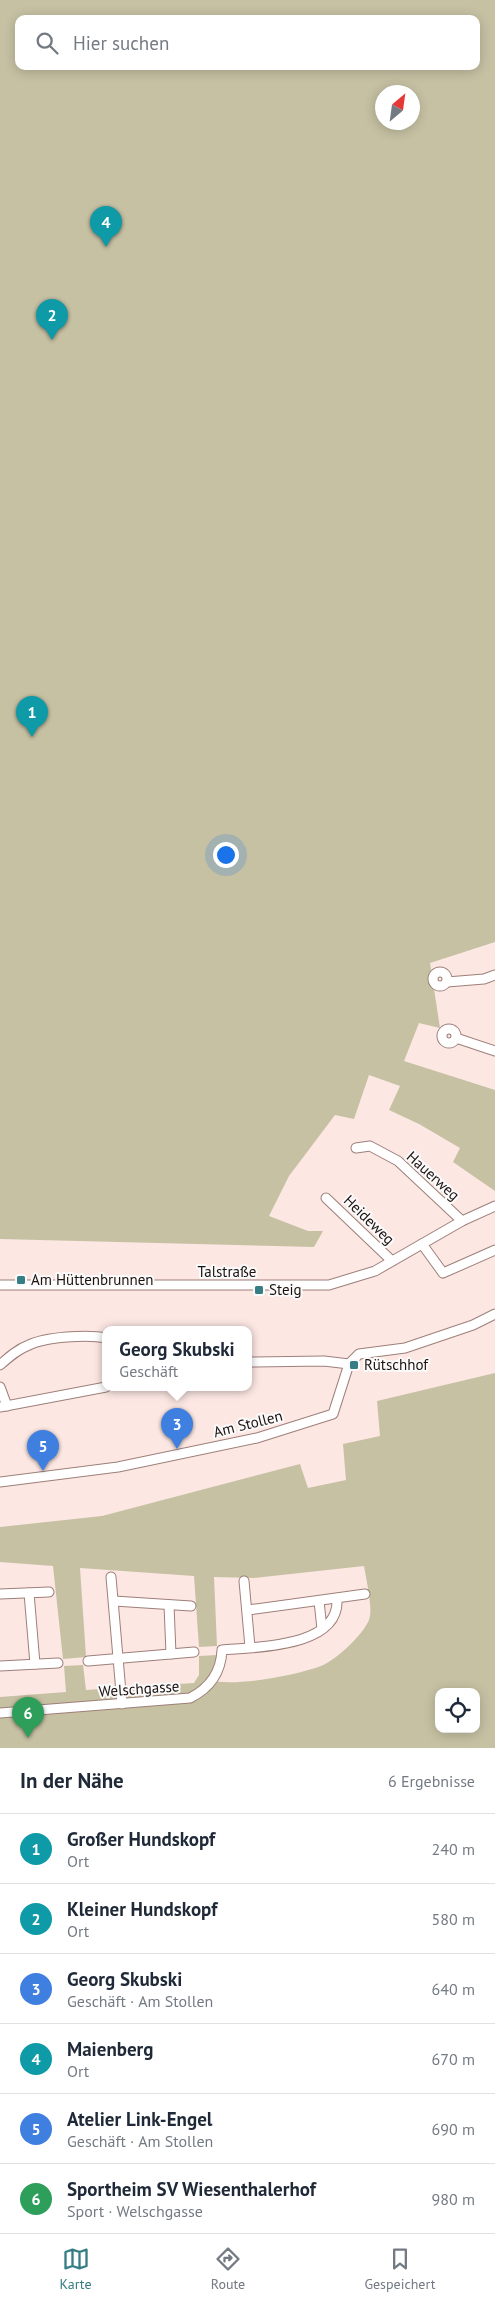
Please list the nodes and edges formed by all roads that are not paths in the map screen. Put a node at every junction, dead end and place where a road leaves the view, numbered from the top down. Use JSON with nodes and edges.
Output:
{"nodes":[{"id":1,"x":495,"y":975,"type":"edge"},
{"id":2,"x":447,"y":982,"type":"dead end"},
{"id":3,"x":456,"y":1038,"type":"dead end"},
{"id":4,"x":495,"y":1051,"type":"edge"},
{"id":5,"x":356,"y":1148,"type":"dead end"},
{"id":6,"x":326,"y":1198,"type":"dead end"},
{"id":7,"x":495,"y":1206,"type":"edge"},
{"id":8,"x":462,"y":1221,"type":"junction"},
{"id":9,"x":422,"y":1244,"type":"junction"},
{"id":10,"x":495,"y":1250,"type":"edge"},
{"id":11,"x":392,"y":1261,"type":"junction"},
{"id":12,"x":0,"y":1285,"type":"edge"},
{"id":13,"x":495,"y":1314,"type":"edge"},
{"id":14,"x":102,"y":1337,"type":"edge"},
{"id":15,"x":252,"y":1362,"type":"edge"},
{"id":16,"x":0,"y":1364,"type":"edge"},
{"id":17,"x":349,"y":1364,"type":"junction"},
{"id":18,"x":0,"y":1386,"type":"edge"},
{"id":19,"x":102,"y":1387,"type":"edge"},
{"id":20,"x":3,"y":1406,"type":"edge"},
{"id":21,"x":0,"y":1482,"type":"edge"},
{"id":22,"x":111,"y":1577,"type":"dead end"},
{"id":23,"x":244,"y":1581,"type":"dead end"},
{"id":24,"x":49,"y":1592,"type":"dead end"},
{"id":25,"x":29,"y":1593,"type":"junction"},
{"id":26,"x":0,"y":1594,"type":"edge"},
{"id":27,"x":364,"y":1594,"type":"dead end"},
{"id":28,"x":337,"y":1599,"type":"junction"},
{"id":29,"x":114,"y":1601,"type":"junction"},
{"id":30,"x":319,"y":1601,"type":"junction"},
{"id":31,"x":169,"y":1605,"type":"junction"},
{"id":32,"x":191,"y":1606,"type":"dead end"},
{"id":33,"x":248,"y":1610,"type":"junction"},
{"id":34,"x":322,"y":1629,"type":"junction"},
{"id":35,"x":250,"y":1647,"type":"junction"},
{"id":36,"x":194,"y":1652,"type":"dead end"},
{"id":37,"x":171,"y":1654,"type":"junction"},
{"id":38,"x":119,"y":1658,"type":"junction"},
{"id":39,"x":88,"y":1660,"type":"dead end"},
{"id":40,"x":58,"y":1663,"type":"dead end"},
{"id":41,"x":35,"y":1664,"type":"junction"},
{"id":42,"x":0,"y":1666,"type":"edge"},
{"id":43,"x":122,"y":1704,"type":"junction"},
{"id":44,"x":0,"y":1713,"type":"edge"}],
"edges":[{"from":1,"to":2,"type":"street"},
{"from":3,"to":4,"type":"street"},
{"from":5,"to":8,"type":"street","name":"Hauerweg"},
{"from":6,"to":11,"type":"street","name":"Heideweg"},
{"from":7,"to":8,"type":"street","name":"Talstraße"},
{"from":8,"to":9,"type":"street","name":"Talstraße"},
{"from":9,"to":10,"type":"street"},
{"from":9,"to":11,"type":"street","name":"Talstraße"},
{"from":11,"to":12,"type":"street","name":"Talstraße"},
{"from":13,"to":17,"type":"street"},
{"from":14,"to":16,"type":"street"},
{"from":15,"to":17,"type":"street"},
{"from":17,"to":21,"type":"street","name":"Am Stollen"},
{"from":18,"to":20,"type":"street"},
{"from":19,"to":20,"type":"street"},
{"from":22,"to":29,"type":"street"},
{"from":23,"to":33,"type":"street"},
{"from":24,"to":25,"type":"street"},
{"from":25,"to":26,"type":"street"},
{"from":25,"to":41,"type":"street"},
{"from":27,"to":28,"type":"street"},
{"from":28,"to":30,"type":"street"},
{"from":28,"to":34,"type":"street","name":"Welschgasse"},
{"from":29,"to":31,"type":"street"},
{"from":29,"to":38,"type":"street"},
{"from":30,"to":33,"type":"street"},
{"from":30,"to":34,"type":"street"},
{"from":31,"to":32,"type":"street"},
{"from":31,"to":37,"type":"street"},
{"from":33,"to":35,"type":"street"},
{"from":34,"to":35,"type":"street","name":"Welschgasse"},
{"from":35,"to":43,"type":"street","name":"Welschgasse"},
{"from":36,"to":37,"type":"street"},
{"from":37,"to":38,"type":"street"},
{"from":38,"to":39,"type":"street"},
{"from":38,"to":43,"type":"street"},
{"from":40,"to":41,"type":"street"},
{"from":41,"to":42,"type":"street"},
{"from":43,"to":44,"type":"street","name":"Welschgasse"}]}
